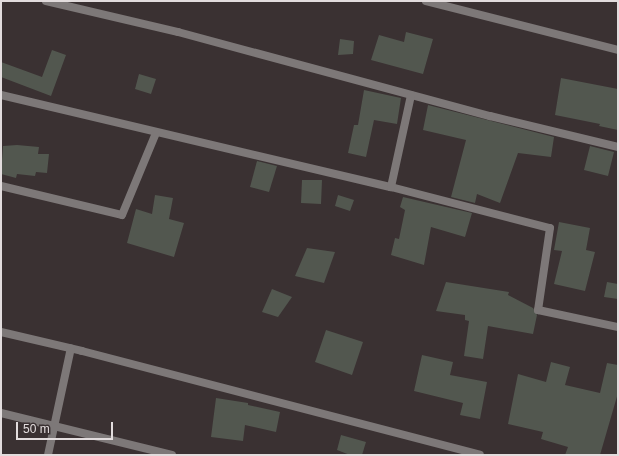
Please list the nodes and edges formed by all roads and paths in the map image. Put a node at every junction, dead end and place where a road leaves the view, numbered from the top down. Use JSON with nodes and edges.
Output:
{"nodes":[{"id":1,"x":46,"y":1,"type":"edge"},
{"id":2,"x":426,"y":1,"type":"edge"},
{"id":3,"x":618,"y":50,"type":"edge"},
{"id":4,"x":1,"y":95,"type":"edge"},
{"id":5,"x":411,"y":95,"type":"junction"},
{"id":6,"x":156,"y":132,"type":"junction"},
{"id":7,"x":618,"y":147,"type":"edge"},
{"id":8,"x":1,"y":186,"type":"edge"},
{"id":9,"x":391,"y":187,"type":"junction"},
{"id":10,"x":618,"y":327,"type":"edge"},
{"id":11,"x":1,"y":332,"type":"edge"},
{"id":12,"x":71,"y":348,"type":"junction"},
{"id":13,"x":1,"y":413,"type":"edge"},
{"id":14,"x":54,"y":427,"type":"junction"},
{"id":15,"x":48,"y":455,"type":"edge"},
{"id":16,"x":172,"y":455,"type":"edge"},
{"id":17,"x":480,"y":455,"type":"edge"}],
"edges":[{"from":1,"to":5,"type":"street"},
{"from":2,"to":3,"type":"street"},
{"from":4,"to":6,"type":"street"},
{"from":5,"to":7,"type":"street"},
{"from":5,"to":9,"type":"street"},
{"from":6,"to":8,"type":"street"},
{"from":6,"to":9,"type":"street"},
{"from":9,"to":10,"type":"street"},
{"from":11,"to":12,"type":"street"},
{"from":12,"to":14,"type":"street"},
{"from":12,"to":17,"type":"street"},
{"from":13,"to":14,"type":"street"},
{"from":14,"to":15,"type":"street"},
{"from":14,"to":16,"type":"street"}]}
